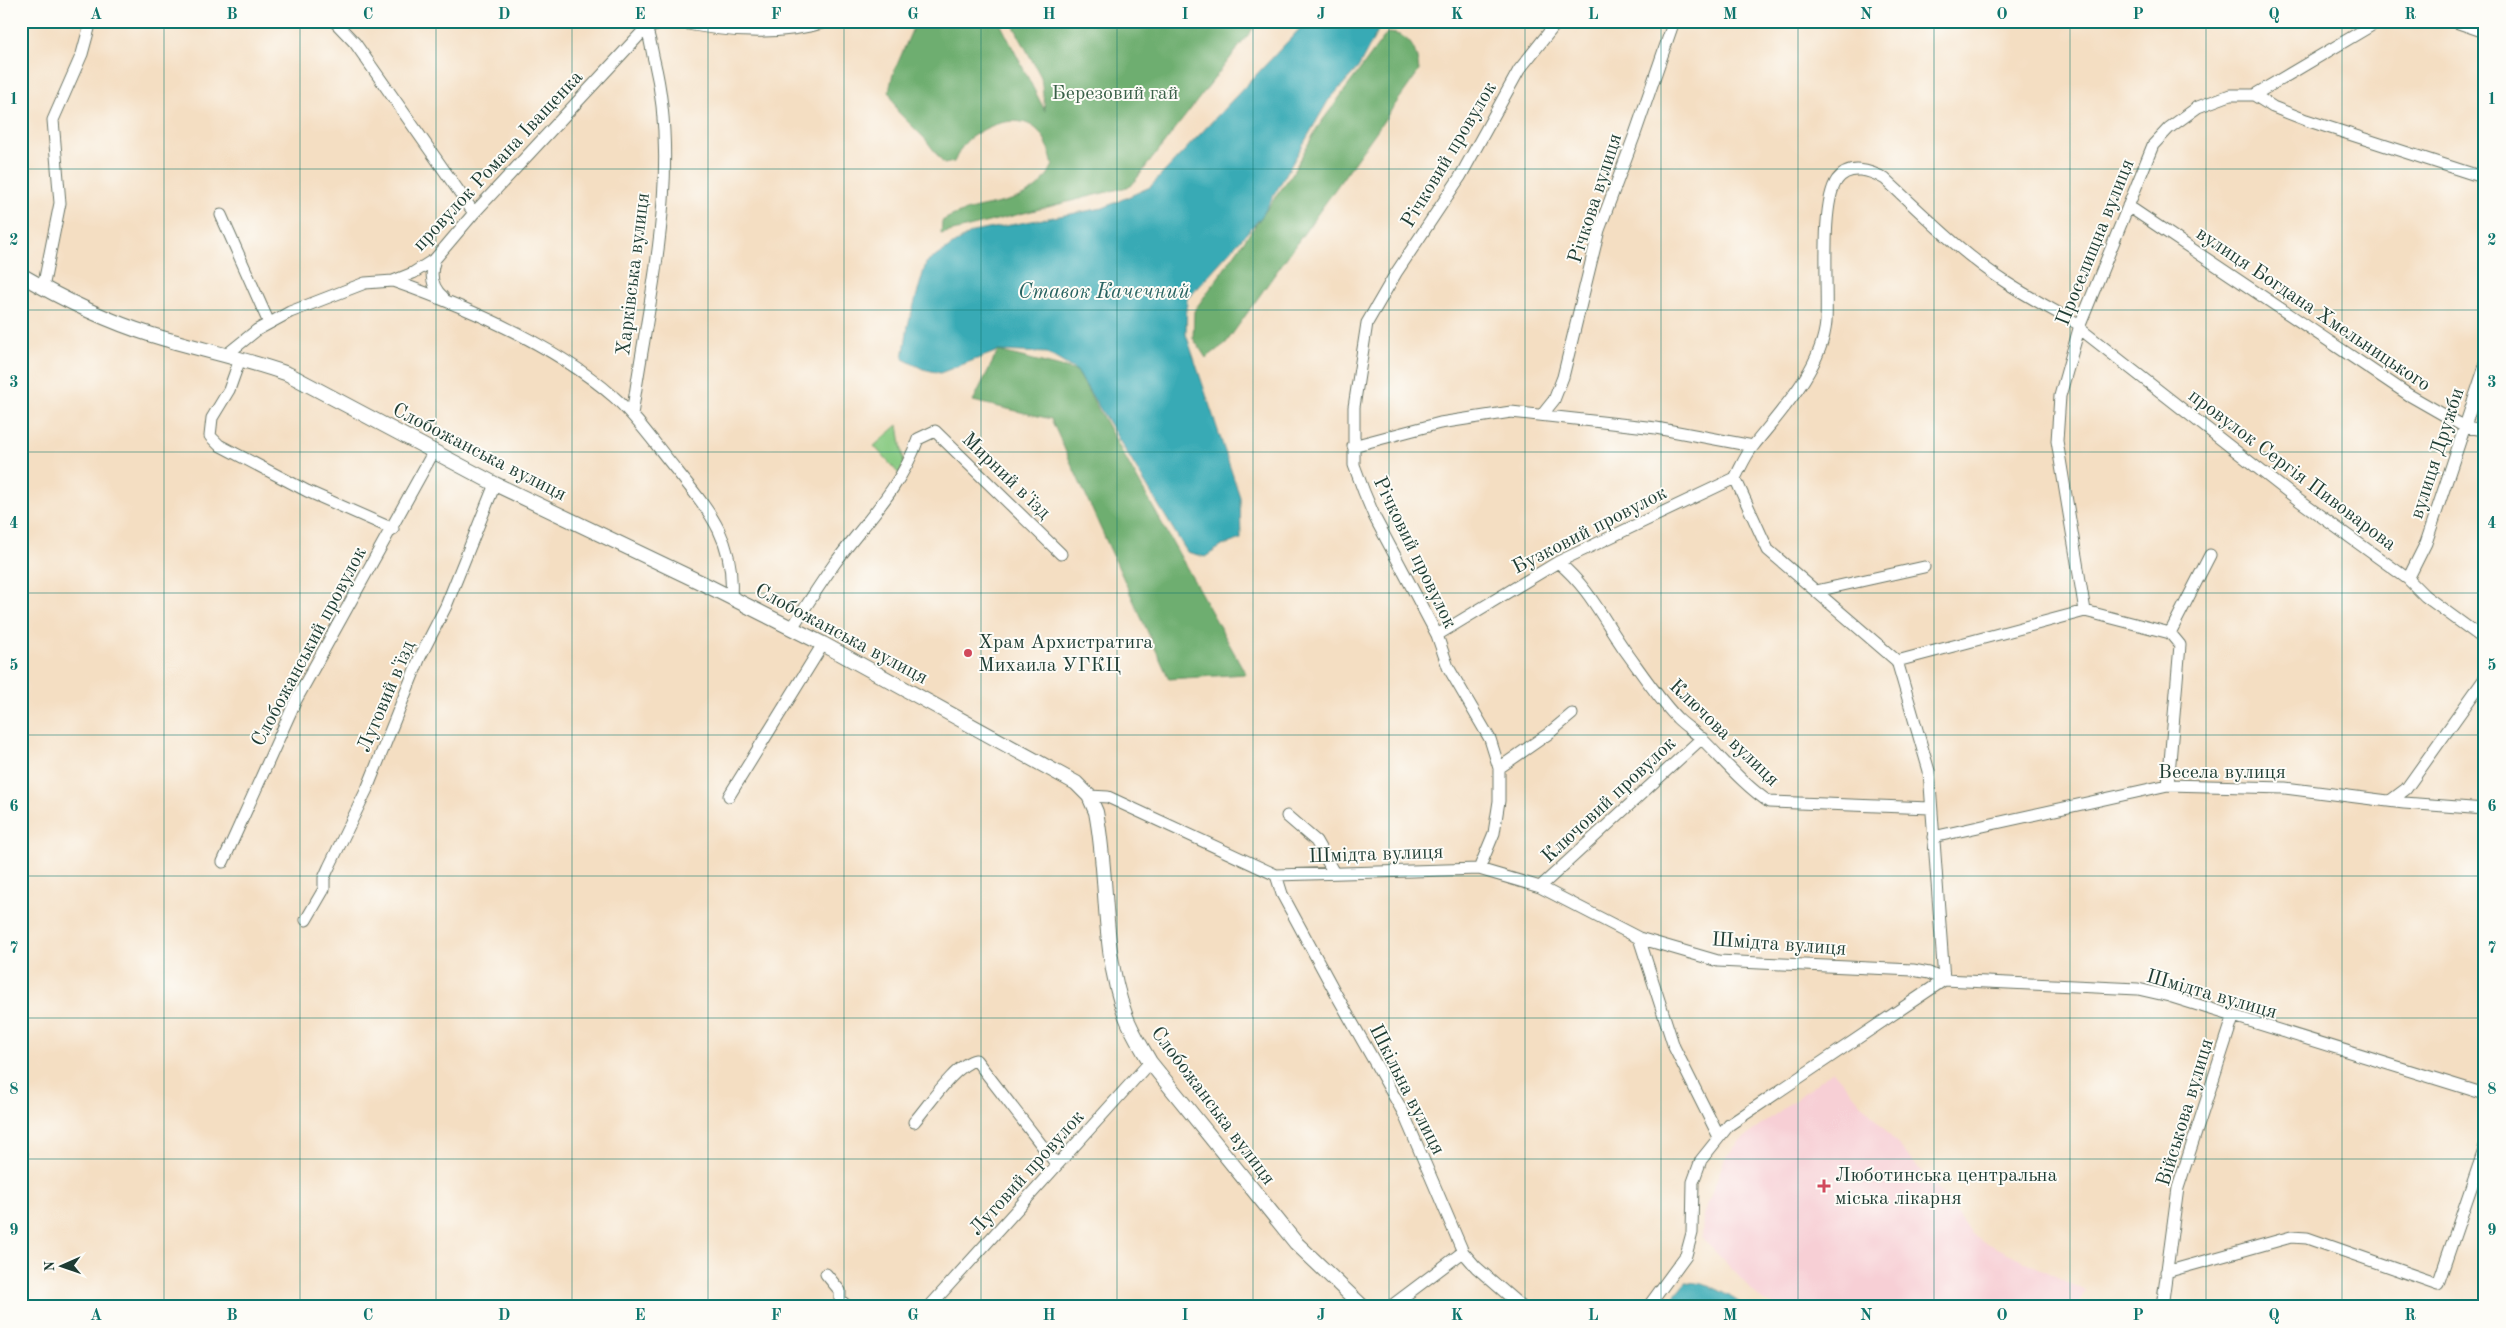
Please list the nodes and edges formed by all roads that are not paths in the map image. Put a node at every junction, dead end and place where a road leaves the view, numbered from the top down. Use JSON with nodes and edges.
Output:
{"nodes":[{"id":1,"x":91,"y":21,"type":"edge"},
{"id":2,"x":334,"y":21,"type":"edge"},
{"id":3,"x":672,"y":21,"type":"edge"},
{"id":4,"x":829,"y":21,"type":"edge"},
{"id":5,"x":1558,"y":21,"type":"edge"},
{"id":6,"x":1674,"y":21,"type":"edge"},
{"id":7,"x":2379,"y":21,"type":"edge"},
{"id":8,"x":2453,"y":21,"type":"edge"},
{"id":9,"x":644,"y":25,"type":"edge"},
{"id":10,"x":2485,"y":32,"type":"edge"},
{"id":11,"x":2254,"y":95,"type":"junction"},
{"id":12,"x":2485,"y":178,"type":"edge"},
{"id":13,"x":2128,"y":206,"type":"junction"},
{"id":14,"x":474,"y":213,"type":"junction"},
{"id":15,"x":221,"y":215,"type":"dead end"},
{"id":16,"x":435,"y":259,"type":"junction"},
{"id":17,"x":21,"y":275,"type":"edge"},
{"id":18,"x":393,"y":281,"type":"junction"},
{"id":19,"x":43,"y":288,"type":"junction"},
{"id":20,"x":447,"y":300,"type":"junction"},
{"id":21,"x":268,"y":324,"type":"junction"},
{"id":22,"x":2080,"y":326,"type":"junction"},
{"id":23,"x":233,"y":357,"type":"junction"},
{"id":24,"x":2485,"y":366,"type":"edge"},
{"id":25,"x":1542,"y":414,"type":"junction"},
{"id":26,"x":632,"y":415,"type":"junction"},
{"id":27,"x":2465,"y":427,"type":"junction"},
{"id":28,"x":2485,"y":430,"type":"edge"},
{"id":29,"x":1353,"y":446,"type":"junction"},
{"id":30,"x":1752,"y":446,"type":"junction"},
{"id":31,"x":434,"y":451,"type":"junction"},
{"id":32,"x":1735,"y":478,"type":"junction"},
{"id":33,"x":495,"y":484,"type":"junction"},
{"id":34,"x":392,"y":529,"type":"junction"},
{"id":35,"x":1061,"y":554,"type":"dead end"},
{"id":36,"x":2210,"y":555,"type":"dead end"},
{"id":37,"x":1558,"y":562,"type":"junction"},
{"id":38,"x":1924,"y":567,"type":"dead end"},
{"id":39,"x":2408,"y":579,"type":"junction"},
{"id":40,"x":1816,"y":591,"type":"junction"},
{"id":41,"x":731,"y":597,"type":"junction"},
{"id":42,"x":2085,"y":611,"type":"junction"},
{"id":43,"x":792,"y":628,"type":"junction"},
{"id":44,"x":2170,"y":633,"type":"junction"},
{"id":45,"x":1437,"y":635,"type":"junction"},
{"id":46,"x":2485,"y":640,"type":"edge"},
{"id":47,"x":824,"y":644,"type":"junction"},
{"id":48,"x":1897,"y":661,"type":"junction"},
{"id":49,"x":2485,"y":678,"type":"edge"},
{"id":50,"x":1572,"y":714,"type":"dead end"},
{"id":51,"x":1702,"y":738,"type":"junction"},
{"id":52,"x":1499,"y":768,"type":"junction"},
{"id":53,"x":2168,"y":786,"type":"junction"},
{"id":54,"x":729,"y":796,"type":"dead end"},
{"id":55,"x":1089,"y":796,"type":"junction"},
{"id":56,"x":2390,"y":802,"type":"junction"},
{"id":57,"x":1930,"y":808,"type":"junction"},
{"id":58,"x":2485,"y":809,"type":"edge"},
{"id":59,"x":1287,"y":816,"type":"dead end"},
{"id":60,"x":1933,"y":837,"type":"junction"},
{"id":61,"x":223,"y":862,"type":"dead end"},
{"id":62,"x":1479,"y":869,"type":"junction"},
{"id":63,"x":1334,"y":873,"type":"junction"},
{"id":64,"x":1276,"y":875,"type":"junction"},
{"id":65,"x":1540,"y":887,"type":"junction"},
{"id":66,"x":306,"y":920,"type":"dead end"},
{"id":67,"x":1639,"y":938,"type":"junction"},
{"id":68,"x":1944,"y":980,"type":"junction"},
{"id":69,"x":2233,"y":1018,"type":"junction"},
{"id":70,"x":1150,"y":1062,"type":"junction"},
{"id":71,"x":2485,"y":1094,"type":"edge"},
{"id":72,"x":914,"y":1122,"type":"dead end"},
{"id":73,"x":1719,"y":1137,"type":"junction"},
{"id":74,"x":2485,"y":1147,"type":"edge"},
{"id":75,"x":1057,"y":1165,"type":"junction"},
{"id":76,"x":1463,"y":1252,"type":"junction"},
{"id":77,"x":2166,"y":1272,"type":"junction"},
{"id":78,"x":826,"y":1274,"type":"dead end"},
{"id":79,"x":1355,"y":1305,"type":"edge"},
{"id":80,"x":848,"y":1307,"type":"edge"},
{"id":81,"x":929,"y":1307,"type":"edge"},
{"id":82,"x":1390,"y":1307,"type":"edge"},
{"id":83,"x":1522,"y":1307,"type":"edge"},
{"id":84,"x":1648,"y":1307,"type":"edge"},
{"id":85,"x":2162,"y":1307,"type":"edge"}],
"edges":[{"from":1,"to":19,"type":"street"},
{"from":2,"to":14,"type":"street"},
{"from":3,"to":4,"type":"street"},
{"from":3,"to":9,"type":"street"},
{"from":5,"to":29,"type":"street","name":"Річковий провулок"},
{"from":6,"to":25,"type":"street","name":"Річкова вулиця"},
{"from":7,"to":11,"type":"street","name":"Проселищна вулиця"},
{"from":8,"to":10,"type":"street"},
{"from":9,"to":14,"type":"street","name":"провулок Романа Іващенка"},
{"from":9,"to":26,"type":"street","name":"Харківська вулиця"},
{"from":11,"to":12,"type":"street"},
{"from":11,"to":13,"type":"street","name":"Проселищна вулиця"},
{"from":13,"to":22,"type":"street","name":"Проселищна вулиця"},
{"from":13,"to":27,"type":"street","name":"вулиця Богдана Хмельницького"},
{"from":14,"to":16,"type":"street","name":"провулок Романа Іващенка"},
{"from":15,"to":21,"type":"street"},
{"from":16,"to":18,"type":"street","name":"провулок Романа Іващенка"},
{"from":16,"to":20,"type":"street"},
{"from":17,"to":19,"type":"street","name":"Слобожанська вулиця"},
{"from":18,"to":20,"type":"street"},
{"from":18,"to":21,"type":"street","name":"провулок Романа Іващенка"},
{"from":19,"to":23,"type":"street","name":"Слобожанська вулиця"},
{"from":20,"to":26,"type":"street"},
{"from":21,"to":23,"type":"street","name":"провулок Романа Іващенка"},
{"from":22,"to":30,"type":"street","name":"провулок Сергія Пивоварова"},
{"from":22,"to":39,"type":"street","name":"провулок Сергія Пивоварова"},
{"from":22,"to":42,"type":"street","name":"Проселищна вулиця"},
{"from":23,"to":31,"type":"street","name":"Слобожанська вулиця"},
{"from":23,"to":34,"type":"street"},
{"from":24,"to":27,"type":"street","name":"вулиця Дружби"},
{"from":25,"to":29,"type":"street"},
{"from":25,"to":30,"type":"street"},
{"from":26,"to":41,"type":"street"},
{"from":27,"to":28,"type":"street","name":"вулиця Богдана Хмельницького"},
{"from":27,"to":39,"type":"street","name":"вулиця Дружби"},
{"from":29,"to":45,"type":"street","name":"Річковий провулок"},
{"from":30,"to":32,"type":"street"},
{"from":31,"to":33,"type":"street","name":"Слобожанська вулиця"},
{"from":31,"to":34,"type":"street","name":"Слобожанський провулок"},
{"from":32,"to":37,"type":"street","name":"Бузковий провулок"},
{"from":32,"to":40,"type":"street"},
{"from":33,"to":41,"type":"street","name":"Слобожанська вулиця"},
{"from":33,"to":66,"type":"street","name":"Луговий в'їзд"},
{"from":34,"to":61,"type":"street","name":"Слобожанський провулок"},
{"from":35,"to":43,"type":"street","name":"Мирний в'їзд"},
{"from":36,"to":44,"type":"street"},
{"from":37,"to":45,"type":"street","name":"Бузковий провулок"},
{"from":37,"to":51,"type":"street","name":"Ключова вулиця"},
{"from":38,"to":40,"type":"street"},
{"from":39,"to":46,"type":"street","name":"провулок Сергія Пивоварова"},
{"from":40,"to":48,"type":"street"},
{"from":41,"to":43,"type":"street","name":"Слобожанська вулиця"},
{"from":42,"to":44,"type":"street"},
{"from":42,"to":48,"type":"street"},
{"from":43,"to":47,"type":"street","name":"Слобожанська вулиця"},
{"from":44,"to":53,"type":"street"},
{"from":45,"to":52,"type":"street","name":"Річковий провулок"},
{"from":47,"to":54,"type":"street"},
{"from":47,"to":55,"type":"street","name":"Слобожанська вулиця"},
{"from":48,"to":57,"type":"street"},
{"from":49,"to":56,"type":"street"},
{"from":50,"to":52,"type":"street"},
{"from":51,"to":57,"type":"street","name":"Ключова вулиця"},
{"from":51,"to":65,"type":"street","name":"Ключовий провулок"},
{"from":52,"to":62,"type":"street","name":"Річковий провулок"},
{"from":53,"to":56,"type":"street","name":"Весела вулиця"},
{"from":53,"to":60,"type":"street","name":"Весела вулиця"},
{"from":55,"to":64,"type":"street","name":"Шмідта вулиця"},
{"from":55,"to":70,"type":"street","name":"Слобожанська вулиця"},
{"from":56,"to":58,"type":"street","name":"Весела вулиця"},
{"from":57,"to":60,"type":"street"},
{"from":59,"to":63,"type":"street"},
{"from":60,"to":68,"type":"street"},
{"from":62,"to":63,"type":"street","name":"Шмідта вулиця"},
{"from":62,"to":65,"type":"street","name":"Шмідта вулиця"},
{"from":63,"to":64,"type":"street","name":"Шмідта вулиця"},
{"from":64,"to":76,"type":"street","name":"Шкільна вулиця"},
{"from":65,"to":67,"type":"street","name":"Шмідта вулиця"},
{"from":67,"to":68,"type":"street","name":"Шмідта вулиця"},
{"from":67,"to":73,"type":"street"},
{"from":68,"to":69,"type":"street","name":"Шмідта вулиця"},
{"from":68,"to":73,"type":"street"},
{"from":69,"to":71,"type":"street","name":"Шмідта вулиця"},
{"from":69,"to":77,"type":"street","name":"Військова вулиця"},
{"from":70,"to":75,"type":"street","name":"Луговий провулок"},
{"from":70,"to":79,"type":"street","name":"Слобожанська вулиця"},
{"from":72,"to":75,"type":"street"},
{"from":73,"to":84,"type":"street"},
{"from":74,"to":77,"type":"street"},
{"from":75,"to":81,"type":"street","name":"Луговий провулок"},
{"from":76,"to":82,"type":"street"},
{"from":76,"to":83,"type":"street","name":"Шкільна вулиця"},
{"from":77,"to":85,"type":"street","name":"Військова вулиця"},
{"from":78,"to":80,"type":"street"}]}
